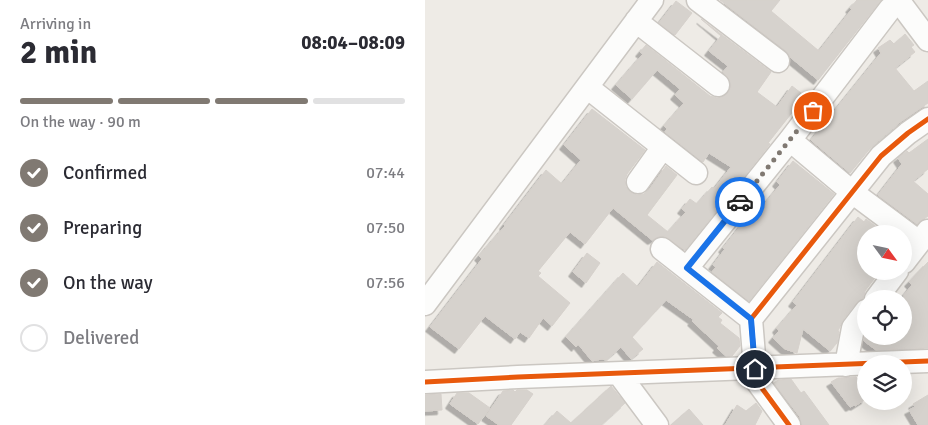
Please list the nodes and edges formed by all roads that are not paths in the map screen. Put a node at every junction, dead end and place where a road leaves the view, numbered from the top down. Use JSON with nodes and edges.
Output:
{"nodes":[{"id":1,"x":652,"y":0,"type":"edge"},
{"id":2,"x":698,"y":0,"type":"edge"},
{"id":3,"x":899,"y":1,"type":"edge"},
{"id":4,"x":636,"y":21,"type":"junction"},
{"id":5,"x":928,"y":40,"type":"edge"},
{"id":6,"x":778,"y":61,"type":"dead end"},
{"id":7,"x":718,"y":85,"type":"dead end"},
{"id":8,"x":587,"y":87,"type":"junction"},
{"id":9,"x":928,"y":119,"type":"edge"},
{"id":10,"x":790,"y":140,"type":"junction"},
{"id":11,"x":663,"y":147,"type":"junction"},
{"id":12,"x":696,"y":173,"type":"dead end"},
{"id":13,"x":638,"y":182,"type":"dead end"},
{"id":14,"x":852,"y":192,"type":"junction"},
{"id":15,"x":923,"y":237,"type":"edge"},
{"id":16,"x":662,"y":249,"type":"dead end"},
{"id":17,"x":913,"y":250,"type":"edge"},
{"id":18,"x":687,"y":268,"type":"junction"},
{"id":19,"x":425,"y":304,"type":"edge"},
{"id":20,"x":751,"y":319,"type":"junction"},
{"id":21,"x":857,"y":323,"type":"edge"},
{"id":22,"x":928,"y":361,"type":"edge"},
{"id":23,"x":846,"y":365,"type":"junction"},
{"id":24,"x":755,"y":369,"type":"junction"},
{"id":25,"x":619,"y":374,"type":"junction"},
{"id":26,"x":425,"y":382,"type":"edge"},
{"id":27,"x":657,"y":425,"type":"edge"},
{"id":28,"x":789,"y":425,"type":"edge"}],
"edges":[{"from":1,"to":4,"type":"street"},
{"from":2,"to":6,"type":"street"},
{"from":3,"to":5,"type":"street"},
{"from":3,"to":10,"type":"street"},
{"from":4,"to":7,"type":"street"},
{"from":4,"to":8,"type":"street"},
{"from":8,"to":11,"type":"street"},
{"from":8,"to":19,"type":"street"},
{"from":9,"to":14,"type":"street"},
{"from":10,"to":14,"type":"street"},
{"from":10,"to":18,"type":"street"},
{"from":11,"to":12,"type":"street"},
{"from":11,"to":13,"type":"street"},
{"from":14,"to":15,"type":"street"},
{"from":14,"to":20,"type":"street"},
{"from":15,"to":17,"type":"street"},
{"from":16,"to":18,"type":"street"},
{"from":18,"to":20,"type":"street"},
{"from":20,"to":24,"type":"street"},
{"from":21,"to":23,"type":"street"},
{"from":22,"to":23,"type":"street"},
{"from":23,"to":24,"type":"street"},
{"from":24,"to":25,"type":"street"},
{"from":24,"to":28,"type":"street"},
{"from":25,"to":26,"type":"street"},
{"from":25,"to":27,"type":"street"}]}
